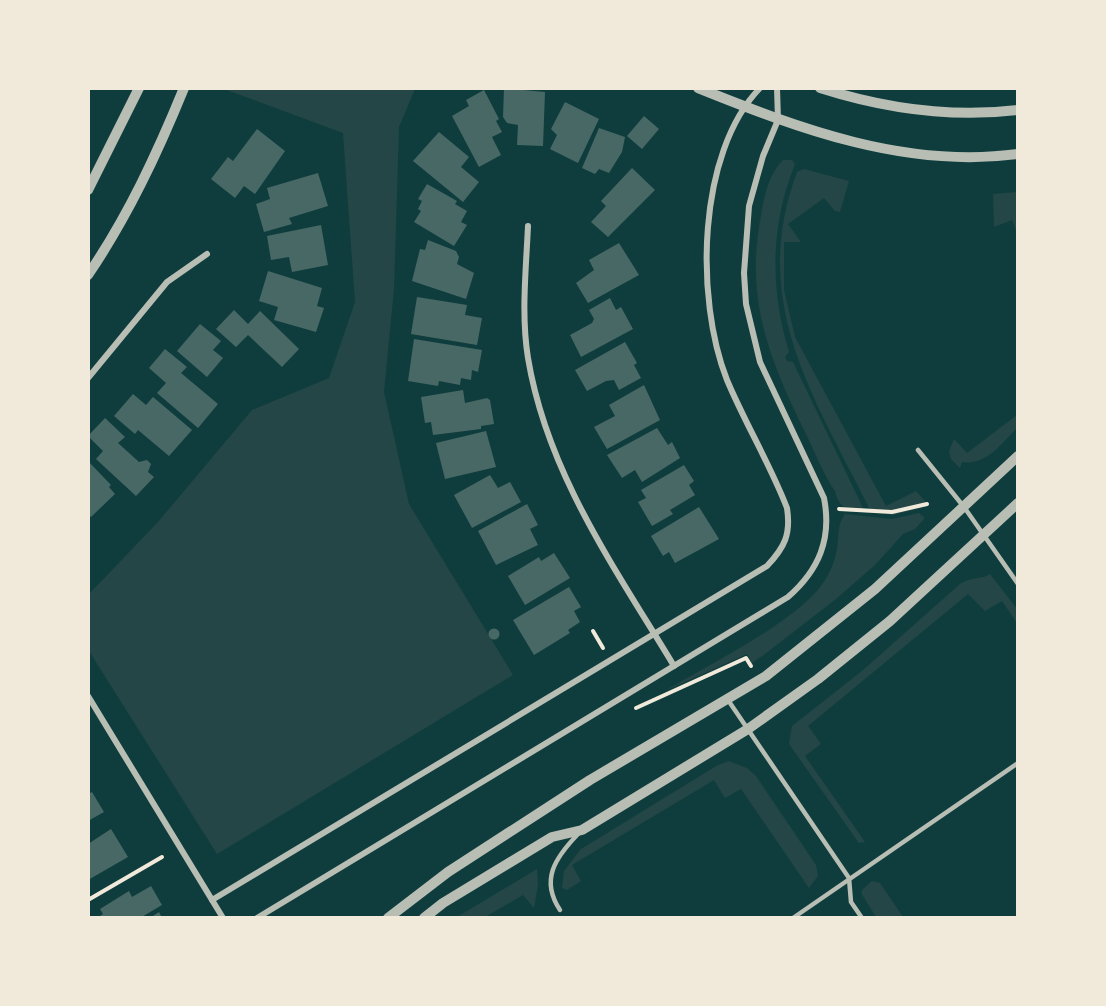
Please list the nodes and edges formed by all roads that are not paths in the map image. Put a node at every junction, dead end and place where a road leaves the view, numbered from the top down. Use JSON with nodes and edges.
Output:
{"nodes":[{"id":1,"x":139,"y":88,"type":"edge"},
{"id":2,"x":184,"y":88,"type":"edge"},
{"id":3,"x":189,"y":88,"type":"edge"},
{"id":4,"x":698,"y":88,"type":"edge"},
{"id":5,"x":760,"y":88,"type":"edge"},
{"id":6,"x":777,"y":88,"type":"edge"},
{"id":7,"x":820,"y":88,"type":"edge"},
{"id":8,"x":743,"y":106,"type":"junction"},
{"id":9,"x":1017,"y":110,"type":"edge"},
{"id":10,"x":174,"y":112,"type":"junction"},
{"id":11,"x":778,"y":120,"type":"junction"},
{"id":12,"x":1017,"y":154,"type":"edge"},
{"id":13,"x":88,"y":190,"type":"edge"},
{"id":14,"x":528,"y":226,"type":"dead end"},
{"id":15,"x":207,"y":254,"type":"dead end"},
{"id":16,"x":88,"y":275,"type":"edge"},
{"id":17,"x":88,"y":378,"type":"edge"},
{"id":18,"x":918,"y":450,"type":"dead end"},
{"id":19,"x":1017,"y":456,"type":"edge"},
{"id":20,"x":1017,"y":503,"type":"edge"},
{"id":21,"x":964,"y":507,"type":"junction"},
{"id":22,"x":983,"y":534,"type":"junction"},
{"id":23,"x":1017,"y":584,"type":"edge"},
{"id":24,"x":655,"y":634,"type":"junction"},
{"id":25,"x":674,"y":666,"type":"junction"},
{"id":26,"x":88,"y":696,"type":"edge"},
{"id":27,"x":727,"y":699,"type":"junction"},
{"id":28,"x":748,"y":729,"type":"junction"},
{"id":29,"x":1017,"y":763,"type":"edge"},
{"id":30,"x":582,"y":830,"type":"junction"},
{"id":31,"x":849,"y":879,"type":"junction"},
{"id":32,"x":212,"y":900,"type":"junction"},
{"id":33,"x":560,"y":910,"type":"dead end"},
{"id":34,"x":223,"y":918,"type":"edge"},
{"id":35,"x":257,"y":918,"type":"edge"},
{"id":36,"x":388,"y":918,"type":"edge"},
{"id":37,"x":424,"y":918,"type":"edge"},
{"id":38,"x":793,"y":918,"type":"edge"},
{"id":39,"x":862,"y":918,"type":"edge"}],
"edges":[{"from":1,"to":13,"type":"street"},
{"from":2,"to":10,"type":"street"},
{"from":3,"to":10,"type":"street"},
{"from":4,"to":8,"type":"street"},
{"from":5,"to":8,"type":"street"},
{"from":6,"to":11,"type":"street"},
{"from":7,"to":9,"type":"street"},
{"from":8,"to":11,"type":"street"},
{"from":8,"to":24,"type":"street"},
{"from":10,"to":16,"type":"street"},
{"from":11,"to":12,"type":"street"},
{"from":11,"to":25,"type":"street"},
{"from":14,"to":24,"type":"street"},
{"from":15,"to":17,"type":"street"},
{"from":18,"to":21,"type":"lane"},
{"from":19,"to":21,"type":"street"},
{"from":20,"to":22,"type":"street"},
{"from":21,"to":22,"type":"lane"},
{"from":21,"to":27,"type":"street"},
{"from":22,"to":23,"type":"lane"},
{"from":22,"to":28,"type":"street"},
{"from":24,"to":25,"type":"street"},
{"from":24,"to":32,"type":"street"},
{"from":25,"to":35,"type":"street"},
{"from":26,"to":32,"type":"street"},
{"from":27,"to":28,"type":"lane"},
{"from":27,"to":36,"type":"street"},
{"from":28,"to":30,"type":"street"},
{"from":28,"to":31,"type":"lane"},
{"from":29,"to":31,"type":"lane"},
{"from":30,"to":33,"type":"lane"},
{"from":30,"to":37,"type":"street"},
{"from":31,"to":38,"type":"lane"},
{"from":31,"to":39,"type":"lane"},
{"from":32,"to":34,"type":"street"}]}
